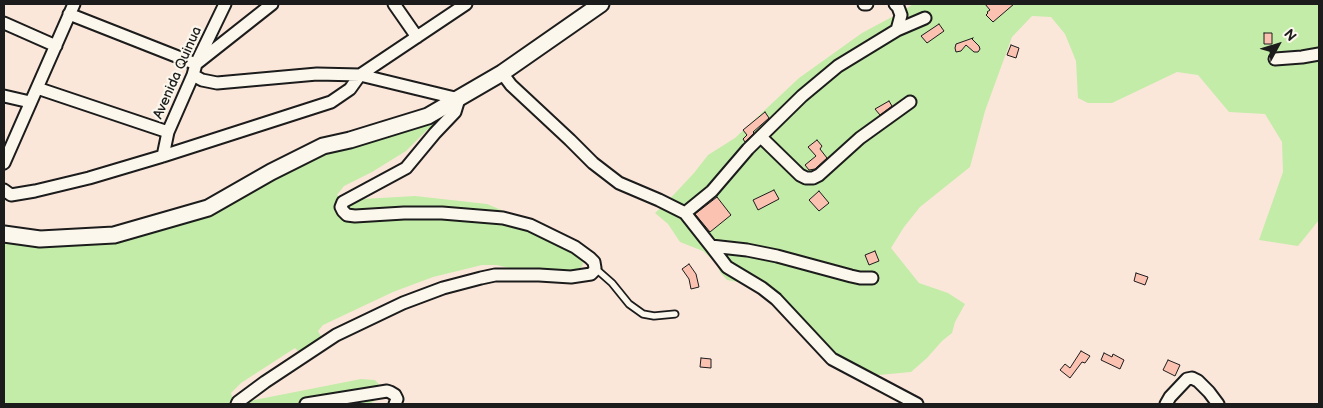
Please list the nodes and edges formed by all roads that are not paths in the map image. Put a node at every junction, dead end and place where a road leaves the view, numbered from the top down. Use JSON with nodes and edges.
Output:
{"nodes":[{"id":1,"x":226,"y":4,"type":"edge"},
{"id":2,"x":272,"y":4,"type":"edge"},
{"id":3,"x":394,"y":4,"type":"edge"},
{"id":4,"x":466,"y":4,"type":"edge"},
{"id":5,"x":601,"y":4,"type":"edge"},
{"id":6,"x":895,"y":4,"type":"edge"},
{"id":7,"x":72,"y":9,"type":"edge"},
{"id":8,"x":925,"y":18,"type":"dead end"},
{"id":9,"x":4,"y":23,"type":"edge"},
{"id":10,"x":898,"y":30,"type":"junction"},
{"id":11,"x":417,"y":37,"type":"junction"},
{"id":12,"x":56,"y":46,"type":"junction"},
{"id":13,"x":1319,"y":54,"type":"edge"},
{"id":14,"x":1274,"y":59,"type":"dead end"},
{"id":15,"x":195,"y":70,"type":"junction"},
{"id":16,"x":502,"y":73,"type":"junction"},
{"id":17,"x":360,"y":75,"type":"junction"},
{"id":18,"x":37,"y":88,"type":"junction"},
{"id":19,"x":4,"y":96,"type":"edge"},
{"id":20,"x":459,"y":99,"type":"junction"},
{"id":21,"x":30,"y":102,"type":"junction"},
{"id":22,"x":910,"y":102,"type":"dead end"},
{"id":23,"x":168,"y":132,"type":"junction"},
{"id":24,"x":761,"y":136,"type":"junction"},
{"id":25,"x":163,"y":156,"type":"junction"},
{"id":26,"x":4,"y":163,"type":"edge"},
{"id":27,"x":4,"y":190,"type":"edge"},
{"id":28,"x":685,"y":213,"type":"junction"},
{"id":29,"x":4,"y":234,"type":"edge"},
{"id":30,"x":712,"y":246,"type":"junction"},
{"id":31,"x":595,"y":268,"type":"junction"},
{"id":32,"x":872,"y":278,"type":"dead end"},
{"id":33,"x":674,"y":314,"type":"dead end"},
{"id":34,"x":237,"y":404,"type":"edge"},
{"id":35,"x":306,"y":404,"type":"edge"},
{"id":36,"x":396,"y":404,"type":"edge"},
{"id":37,"x":918,"y":404,"type":"edge"},
{"id":38,"x":1166,"y":404,"type":"edge"},
{"id":39,"x":1218,"y":404,"type":"edge"}],
"edges":[{"from":1,"to":15,"type":"street","name":"Avenida Quinua"},
{"from":2,"to":15,"type":"street"},
{"from":3,"to":11,"type":"street"},
{"from":4,"to":11,"type":"street"},
{"from":5,"to":16,"type":"street"},
{"from":6,"to":10,"type":"street"},
{"from":7,"to":12,"type":"street"},
{"from":7,"to":15,"type":"street"},
{"from":8,"to":10,"type":"street"},
{"from":9,"to":12,"type":"street"},
{"from":10,"to":24,"type":"street"},
{"from":11,"to":17,"type":"street"},
{"from":12,"to":18,"type":"street"},
{"from":13,"to":14,"type":"street"},
{"from":15,"to":17,"type":"street"},
{"from":15,"to":23,"type":"street","name":"Avenida Quinua"},
{"from":16,"to":20,"type":"street"},
{"from":16,"to":28,"type":"street"},
{"from":17,"to":20,"type":"street"},
{"from":17,"to":25,"type":"street"},
{"from":18,"to":21,"type":"street"},
{"from":18,"to":23,"type":"street"},
{"from":19,"to":21,"type":"street"},
{"from":20,"to":29,"type":"street"},
{"from":20,"to":31,"type":"street"},
{"from":21,"to":26,"type":"street"},
{"from":22,"to":24,"type":"street"},
{"from":23,"to":25,"type":"street","name":"Avenida Quinua"},
{"from":24,"to":28,"type":"street"},
{"from":25,"to":27,"type":"street"},
{"from":28,"to":30,"type":"street"},
{"from":30,"to":32,"type":"street"},
{"from":30,"to":37,"type":"street"},
{"from":31,"to":33,"type":"lane"},
{"from":31,"to":34,"type":"street"},
{"from":35,"to":36,"type":"street"},
{"from":38,"to":39,"type":"street"}]}
